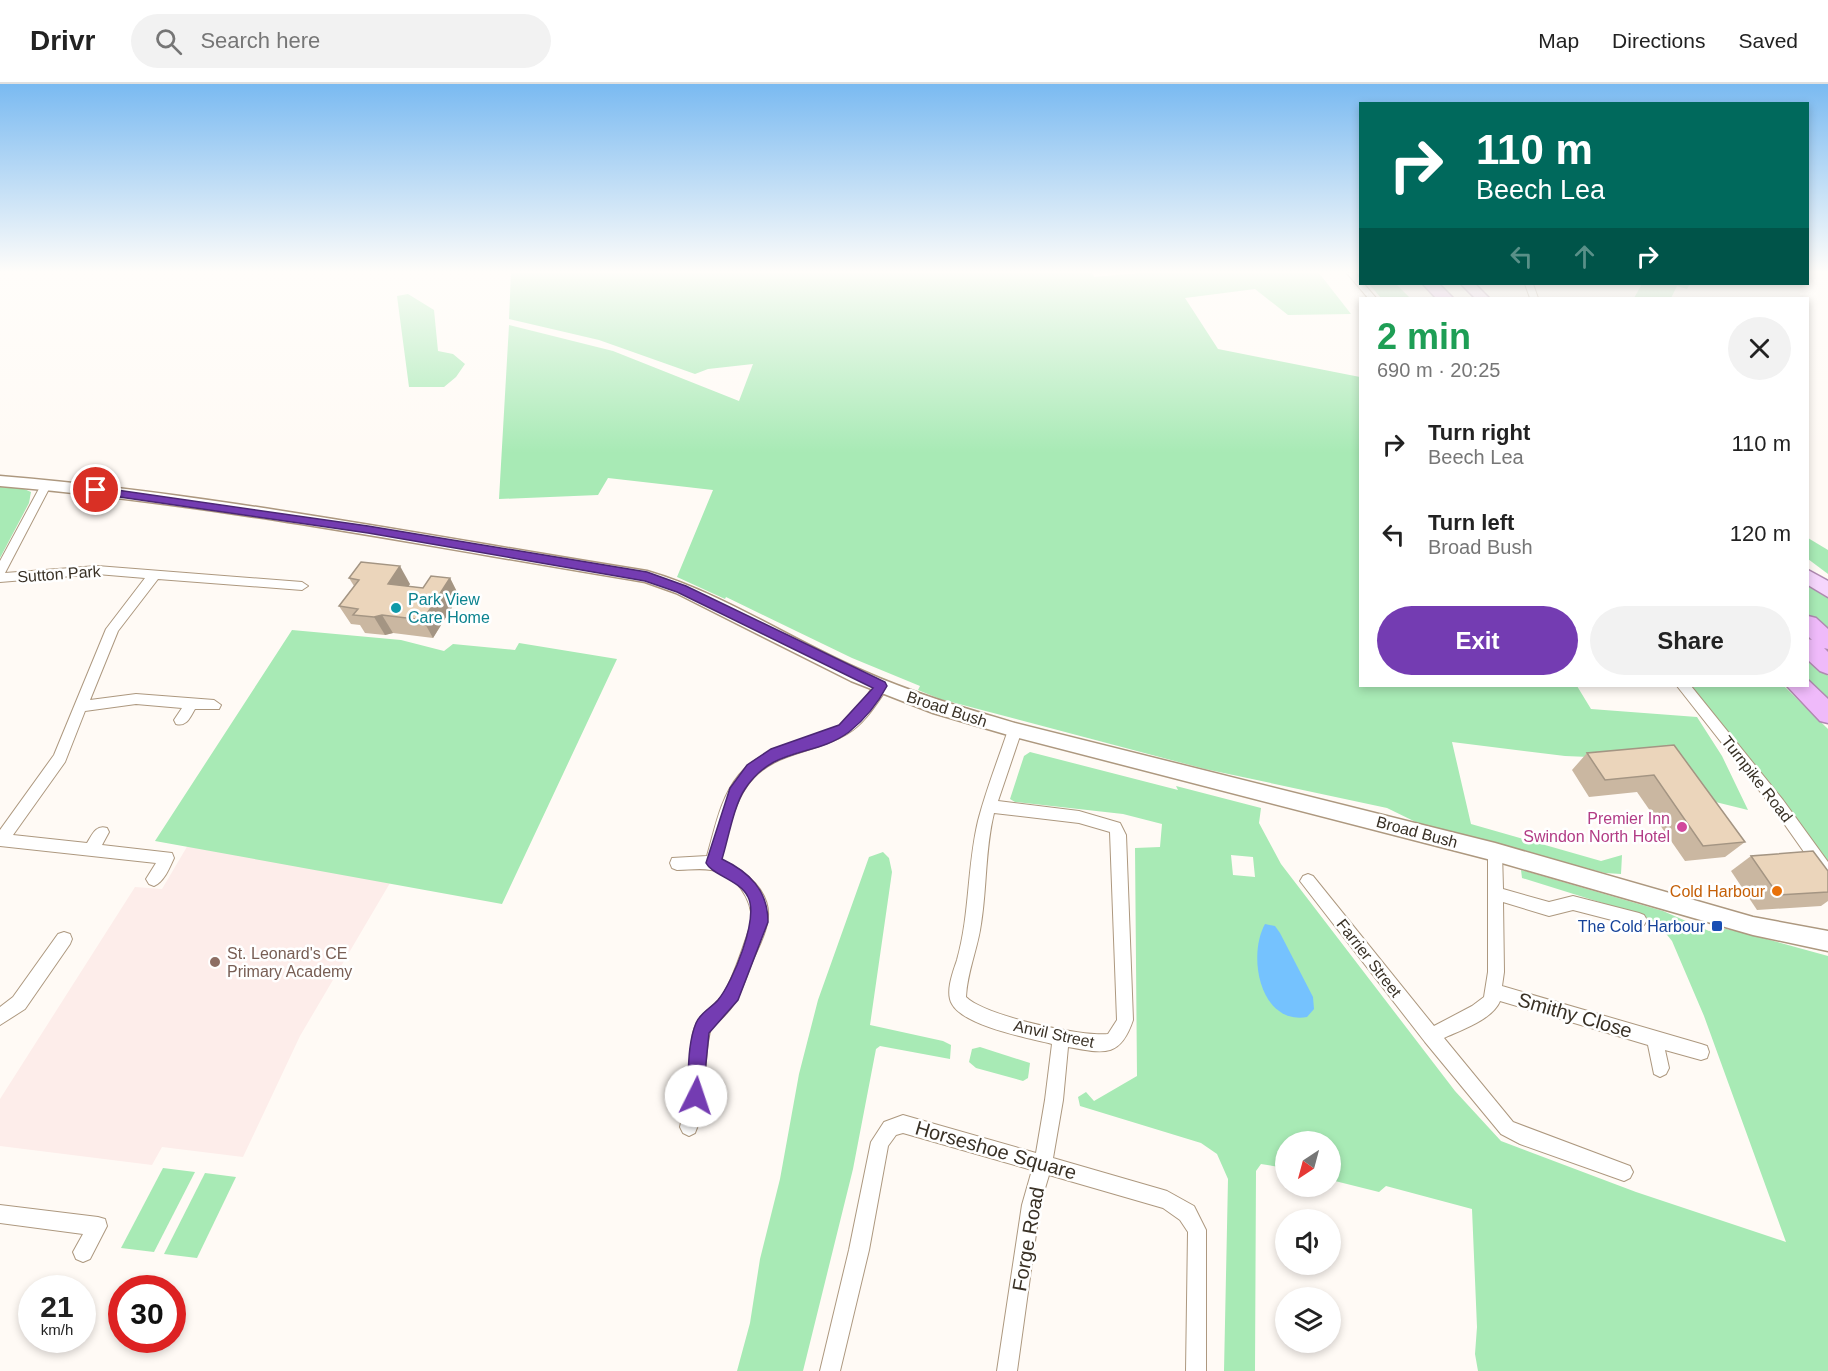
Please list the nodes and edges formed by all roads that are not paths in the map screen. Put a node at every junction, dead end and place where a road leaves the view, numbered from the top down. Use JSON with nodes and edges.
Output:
{"nodes":[{"id":1,"x":0,"y":481,"type":"edge"},
{"id":2,"x":46,"y":485,"type":"junction"},
{"id":3,"x":0,"y":572,"type":"edge"},
{"id":4,"x":155,"y":574,"type":"junction"},
{"id":5,"x":1809,"y":577,"type":"edge"},
{"id":6,"x":0,"y":578,"type":"edge"},
{"id":7,"x":272,"y":584,"type":"junction"},
{"id":8,"x":303,"y":586,"type":"dead end"},
{"id":9,"x":1828,"y":590,"type":"edge"},
{"id":10,"x":262,"y":598,"type":"dead end"},
{"id":11,"x":1809,"y":625,"type":"edge"},
{"id":12,"x":1828,"y":641,"type":"edge"},
{"id":13,"x":1809,"y":648,"type":"edge"},
{"id":14,"x":1828,"y":665,"type":"edge"},
{"id":15,"x":881,"y":686,"type":"junction"},
{"id":16,"x":1685,"y":687,"type":"edge"},
{"id":17,"x":1800,"y":687,"type":"edge"},
{"id":18,"x":192,"y":703,"type":"junction"},
{"id":19,"x":214,"y":705,"type":"dead end"},
{"id":20,"x":80,"y":707,"type":"junction"},
{"id":21,"x":1828,"y":714,"type":"edge"},
{"id":22,"x":181,"y":720,"type":"dead end"},
{"id":23,"x":1015,"y":730,"type":"junction"},
{"id":24,"x":989,"y":806,"type":"junction"},
{"id":25,"x":102,"y":832,"type":"dead end"},
{"id":26,"x":1,"y":840,"type":"edge"},
{"id":27,"x":91,"y":849,"type":"junction"},
{"id":28,"x":1495,"y":852,"type":"junction"},
{"id":29,"x":677,"y":863,"type":"dead end"},
{"id":30,"x":713,"y":863,"type":"junction"},
{"id":31,"x":1828,"y":874,"type":"edge"},
{"id":32,"x":154,"y":879,"type":"dead end"},
{"id":33,"x":1308,"y":881,"type":"dead end"},
{"id":34,"x":1495,"y":893,"type":"junction"},
{"id":35,"x":1639,"y":920,"type":"dead end"},
{"id":36,"x":64,"y":939,"type":"dead end"},
{"id":37,"x":1828,"y":941,"type":"edge"},
{"id":38,"x":1495,"y":992,"type":"junction"},
{"id":39,"x":0,"y":1017,"type":"edge"},
{"id":40,"x":1061,"y":1036,"type":"junction"},
{"id":41,"x":1431,"y":1036,"type":"junction"},
{"id":42,"x":1655,"y":1038,"type":"junction"},
{"id":43,"x":1701,"y":1052,"type":"dead end"},
{"id":44,"x":1660,"y":1068,"type":"dead end"},
{"id":45,"x":689,"y":1127,"type":"dead end"},
{"id":46,"x":1043,"y":1163,"type":"junction"},
{"id":47,"x":1624,"y":1172,"type":"dead end"},
{"id":48,"x":0,"y":1214,"type":"edge"},
{"id":49,"x":83,"y":1252,"type":"dead end"},
{"id":50,"x":830,"y":1371,"type":"edge"},
{"id":51,"x":1007,"y":1371,"type":"edge"},
{"id":52,"x":1196,"y":1371,"type":"edge"}],
"edges":[{"from":1,"to":2,"type":"main road","name":"Broad Bush"},
{"from":2,"to":3,"type":"street"},
{"from":2,"to":15,"type":"main road","name":"Broad Bush"},
{"from":4,"to":6,"type":"street","name":"Sutton Park"},
{"from":4,"to":7,"type":"street","name":"Sutton Park"},
{"from":4,"to":20,"type":"street"},
{"from":5,"to":9,"type":"main road"},
{"from":7,"to":8,"type":"street","name":"Sutton Park"},
{"from":7,"to":10,"type":"street"},
{"from":11,"to":12,"type":"highway"},
{"from":13,"to":14,"type":"highway"},
{"from":15,"to":23,"type":"main road","name":"Broad Bush"},
{"from":15,"to":30,"type":"street"},
{"from":16,"to":31,"type":"street","name":"Turnpike Road"},
{"from":17,"to":21,"type":"highway"},
{"from":18,"to":19,"type":"street"},
{"from":18,"to":20,"type":"street"},
{"from":18,"to":22,"type":"street"},
{"from":20,"to":26,"type":"street"},
{"from":23,"to":24,"type":"street","name":"Anvil Street"},
{"from":23,"to":28,"type":"main road","name":"Broad Bush"},
{"from":24,"to":40,"type":"street","name":"Anvil Street"},
{"from":24,"to":40,"type":"street","name":"Anvil Street"},
{"from":25,"to":27,"type":"street"},
{"from":26,"to":27,"type":"street"},
{"from":27,"to":32,"type":"street"},
{"from":28,"to":34,"type":"street"},
{"from":28,"to":37,"type":"main road","name":"Broad Bush"},
{"from":29,"to":30,"type":"street"},
{"from":30,"to":45,"type":"street"},
{"from":33,"to":41,"type":"street","name":"Farrier Street"},
{"from":34,"to":35,"type":"street"},
{"from":34,"to":38,"type":"street"},
{"from":36,"to":39,"type":"street"},
{"from":38,"to":41,"type":"street"},
{"from":38,"to":42,"type":"street","name":"Smithy Close"},
{"from":40,"to":46,"type":"street","name":"Forge Road"},
{"from":41,"to":47,"type":"street","name":"Farrier Street"},
{"from":42,"to":43,"type":"street","name":"Smithy Close"},
{"from":42,"to":44,"type":"street"},
{"from":46,"to":50,"type":"street","name":"Horseshoe Square"},
{"from":46,"to":51,"type":"street","name":"Forge Road"},
{"from":46,"to":52,"type":"street","name":"Horseshoe Square"},
{"from":48,"to":49,"type":"street"}]}
